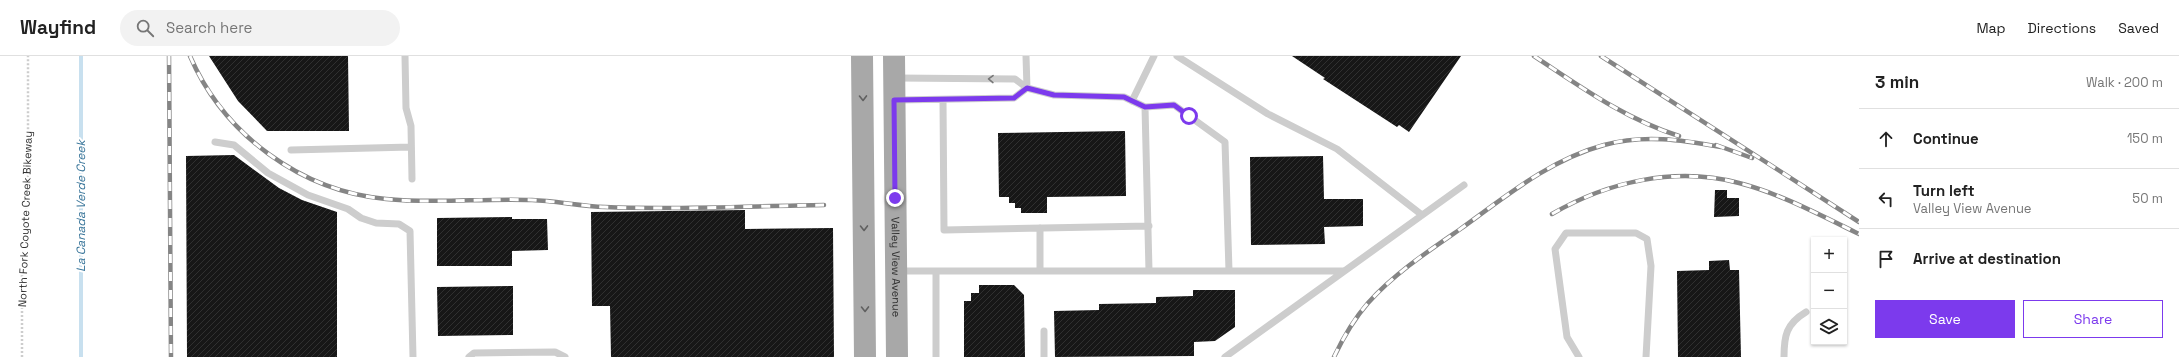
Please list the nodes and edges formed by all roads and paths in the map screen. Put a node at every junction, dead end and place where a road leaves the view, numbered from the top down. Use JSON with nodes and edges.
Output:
{"nodes":[{"id":1,"x":28,"y":56,"type":"edge"},
{"id":2,"x":405,"y":56,"type":"edge"},
{"id":3,"x":862,"y":56,"type":"edge"},
{"id":4,"x":894,"y":56,"type":"edge"},
{"id":5,"x":1026,"y":56,"type":"edge"},
{"id":6,"x":1154,"y":56,"type":"edge"},
{"id":7,"x":1177,"y":56,"type":"edge"},
{"id":8,"x":894,"y":78,"type":"junction"},
{"id":9,"x":1027,"y":88,"type":"junction"},
{"id":10,"x":894,"y":100,"type":"junction"},
{"id":11,"x":943,"y":100,"type":"junction"},
{"id":12,"x":1132,"y":101,"type":"junction"},
{"id":13,"x":1145,"y":107,"type":"junction"},
{"id":14,"x":215,"y":142,"type":"dead end"},
{"id":15,"x":411,"y":147,"type":"junction"},
{"id":16,"x":291,"y":150,"type":"dead end"},
{"id":17,"x":412,"y":179,"type":"dead end"},
{"id":18,"x":1464,"y":185,"type":"dead end"},
{"id":19,"x":1422,"y":215,"type":"junction"},
{"id":20,"x":1149,"y":226,"type":"junction"},
{"id":21,"x":1040,"y":228,"type":"junction"},
{"id":22,"x":1040,"y":269,"type":"junction"},
{"id":23,"x":896,"y":271,"type":"junction"},
{"id":24,"x":1149,"y":271,"type":"junction"},
{"id":25,"x":1229,"y":271,"type":"junction"},
{"id":26,"x":1344,"y":271,"type":"junction"},
{"id":27,"x":936,"y":272,"type":"junction"},
{"id":28,"x":1806,"y":312,"type":"dead end"},
{"id":29,"x":1044,"y":331,"type":"dead end"},
{"id":30,"x":22,"y":357,"type":"edge"},
{"id":31,"x":413,"y":357,"type":"edge"},
{"id":32,"x":469,"y":357,"type":"edge"},
{"id":33,"x":565,"y":357,"type":"edge"},
{"id":34,"x":865,"y":357,"type":"edge"},
{"id":35,"x":897,"y":357,"type":"edge"},
{"id":36,"x":936,"y":357,"type":"edge"},
{"id":37,"x":1044,"y":357,"type":"edge"},
{"id":38,"x":1224,"y":357,"type":"edge"},
{"id":39,"x":1579,"y":357,"type":"edge"},
{"id":40,"x":1646,"y":357,"type":"edge"},
{"id":41,"x":1784,"y":357,"type":"edge"}],
"edges":[{"from":1,"to":30,"type":"path","name":"North Fork Coyote Creek Bikeway"},
{"from":2,"to":15,"type":"lane"},
{"from":3,"to":34,"type":"main road","one_way":true},
{"from":4,"to":8,"type":"main road","name":"Valley View Avenue"},
{"from":5,"to":9,"type":"lane"},
{"from":6,"to":12,"type":"lane"},
{"from":7,"to":19,"type":"lane"},
{"from":9,"to":8,"type":"lane","one_way":true},
{"from":8,"to":10,"type":"main road","name":"Valley View Avenue"},
{"from":9,"to":11,"type":"lane"},
{"from":9,"to":12,"type":"lane"},
{"from":10,"to":11,"type":"lane"},
{"from":10,"to":23,"type":"main road","name":"Valley View Avenue"},
{"from":11,"to":21,"type":"lane"},
{"from":12,"to":13,"type":"lane"},
{"from":13,"to":20,"type":"lane"},
{"from":13,"to":25,"type":"lane"},
{"from":14,"to":31,"type":"lane"},
{"from":15,"to":16,"type":"lane"},
{"from":15,"to":17,"type":"lane"},
{"from":18,"to":19,"type":"lane"},
{"from":19,"to":26,"type":"lane"},
{"from":20,"to":21,"type":"lane"},
{"from":20,"to":24,"type":"lane"},
{"from":21,"to":22,"type":"lane"},
{"from":22,"to":24,"type":"lane"},
{"from":22,"to":27,"type":"lane"},
{"from":23,"to":27,"type":"lane"},
{"from":23,"to":35,"type":"main road","name":"Valley View Avenue"},
{"from":24,"to":25,"type":"lane"},
{"from":25,"to":26,"type":"lane"},
{"from":26,"to":38,"type":"lane"},
{"from":27,"to":36,"type":"lane"},
{"from":28,"to":41,"type":"lane"},
{"from":29,"to":37,"type":"lane"},
{"from":32,"to":33,"type":"lane"},
{"from":39,"to":40,"type":"lane"}]}
